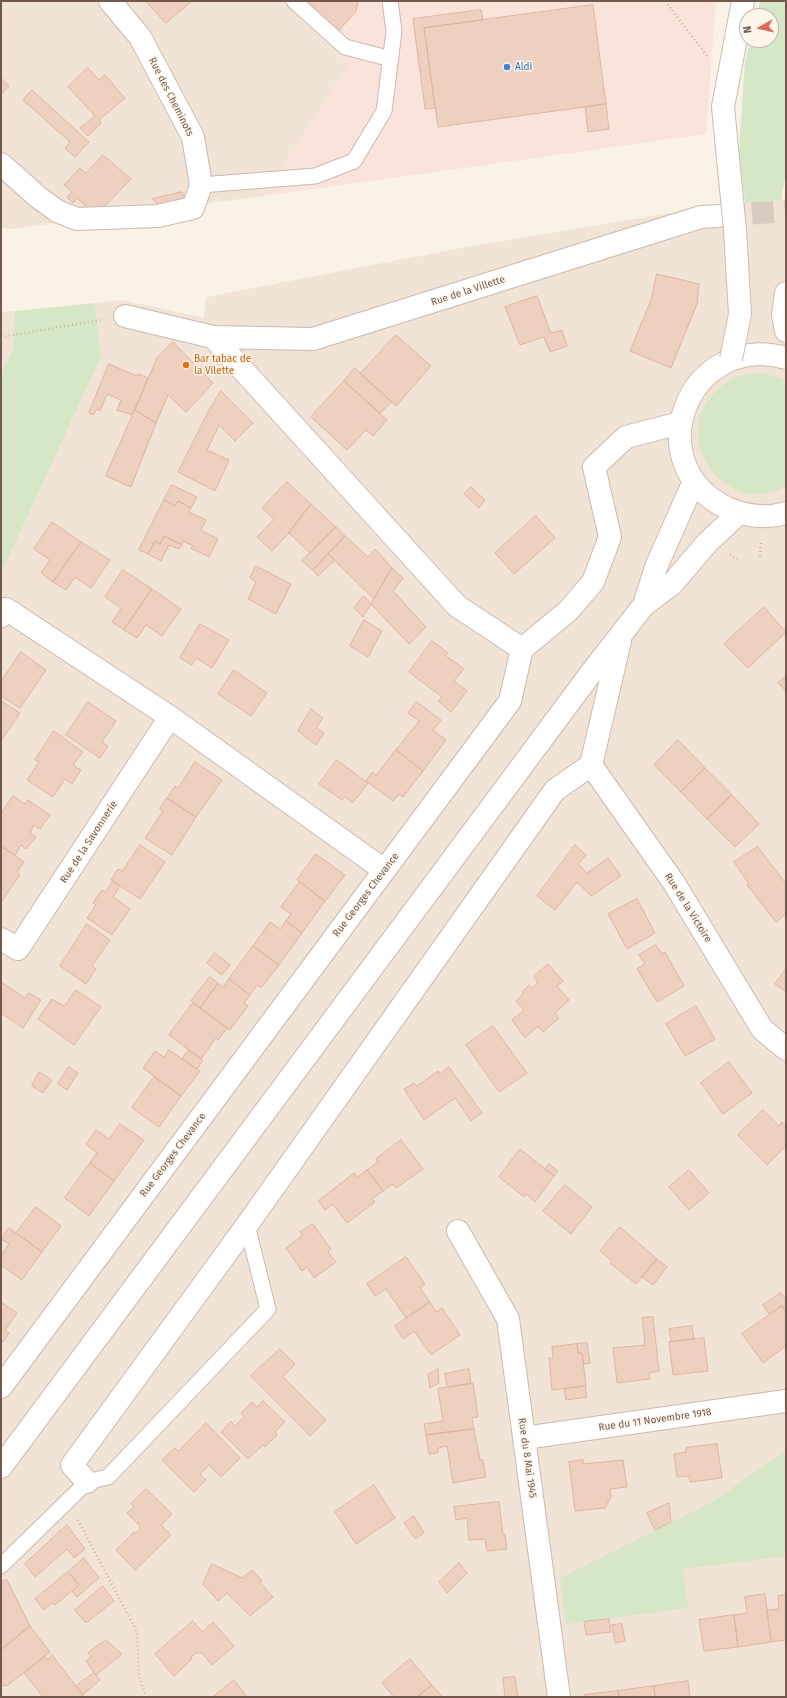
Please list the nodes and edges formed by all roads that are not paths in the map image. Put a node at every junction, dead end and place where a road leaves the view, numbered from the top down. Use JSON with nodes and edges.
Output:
{"nodes":[{"id":1,"x":110,"y":1,"type":"edge"},
{"id":2,"x":294,"y":1,"type":"edge"},
{"id":3,"x":390,"y":1,"type":"edge"},
{"id":4,"x":743,"y":1,"type":"edge"},
{"id":5,"x":390,"y":59,"type":"junction"},
{"id":6,"x":1,"y":164,"type":"edge"},
{"id":7,"x":201,"y":185,"type":"junction"},
{"id":8,"x":719,"y":216,"type":"tunnel mouth"},
{"id":9,"x":786,"y":293,"type":"edge"},
{"id":10,"x":125,"y":316,"type":"road end"},
{"id":11,"x":786,"y":331,"type":"edge"},
{"id":12,"x":213,"y":337,"type":"junction"},
{"id":13,"x":786,"y":358,"type":"edge"},
{"id":14,"x":731,"y":359,"type":"junction"},
{"id":15,"x":680,"y":423,"type":"junction"},
{"id":16,"x":694,"y":481,"type":"junction"},
{"id":17,"x":786,"y":512,"type":"edge"},
{"id":18,"x":738,"y":513,"type":"junction"},
{"id":19,"x":762,"y":516,"type":"junction"},
{"id":20,"x":786,"y":530,"type":"edge"},
{"id":21,"x":644,"y":605,"type":"junction"},
{"id":22,"x":1,"y":616,"type":"edge"},
{"id":23,"x":622,"y":634,"type":"junction"},
{"id":24,"x":522,"y":649,"type":"junction"},
{"id":25,"x":170,"y":717,"type":"junction"},
{"id":26,"x":591,"y":765,"type":"junction"},
{"id":27,"x":384,"y":870,"type":"junction"},
{"id":28,"x":1,"y":939,"type":"edge"},
{"id":29,"x":786,"y":1049,"type":"edge"},
{"id":30,"x":247,"y":1225,"type":"junction"},
{"id":31,"x":458,"y":1231,"type":"dead end"},
{"id":32,"x":1,"y":1387,"type":"edge"},
{"id":33,"x":786,"y":1402,"type":"edge"},
{"id":34,"x":524,"y":1438,"type":"junction"},
{"id":35,"x":1,"y":1467,"type":"edge"},
{"id":36,"x":87,"y":1482,"type":"junction"},
{"id":37,"x":1,"y":1566,"type":"edge"},
{"id":38,"x":559,"y":1697,"type":"edge"}],
"edges":[{"from":1,"to":7,"type":"street","name":"Rue des Cheminots"},
{"from":2,"to":5,"type":"lane"},
{"from":3,"to":5,"type":"lane"},
{"from":4,"to":14,"type":"street","bridge":true},
{"from":5,"to":7,"type":"lane"},
{"from":6,"to":7,"type":"street","name":"Rue des Cheminots"},
{"from":8,"to":12,"type":"street","name":"Rue de la Villette"},
{"from":9,"to":11,"type":"street"},
{"from":10,"to":12,"type":"street","name":"Rue de la Villette"},
{"from":12,"to":24,"type":"street"},
{"from":13,"to":14,"type":"street"},
{"from":14,"to":15,"type":"street"},
{"from":15,"to":16,"type":"street"},
{"from":15,"to":24,"type":"street"},
{"from":16,"to":18,"type":"street"},
{"from":16,"to":21,"type":"street"},
{"from":17,"to":19,"type":"street"},
{"from":18,"to":19,"type":"street"},
{"from":18,"to":21,"type":"street"},
{"from":19,"to":20,"type":"street"},
{"from":21,"to":23,"type":"street"},
{"from":22,"to":25,"type":"street"},
{"from":23,"to":26,"type":"street"},
{"from":23,"to":35,"type":"street"},
{"from":24,"to":27,"type":"street","name":"Rue Georges Chevance"},
{"from":25,"to":27,"type":"street"},
{"from":25,"to":28,"type":"street","name":"Rue de la Savonnerie"},
{"from":26,"to":29,"type":"street","name":"Rue de la Victoire"},
{"from":26,"to":30,"type":"street"},
{"from":27,"to":32,"type":"street","name":"Rue Georges Chevance"},
{"from":30,"to":36,"type":"street"},
{"from":30,"to":36,"type":"lane"},
{"from":31,"to":34,"type":"street","name":"Rue du 8 Mai 1945"},
{"from":33,"to":34,"type":"street","name":"Rue du 11 Novembre 1918"},
{"from":34,"to":38,"type":"street","name":"Rue du 8 Mai 1945"},
{"from":36,"to":37,"type":"lane"}]}
